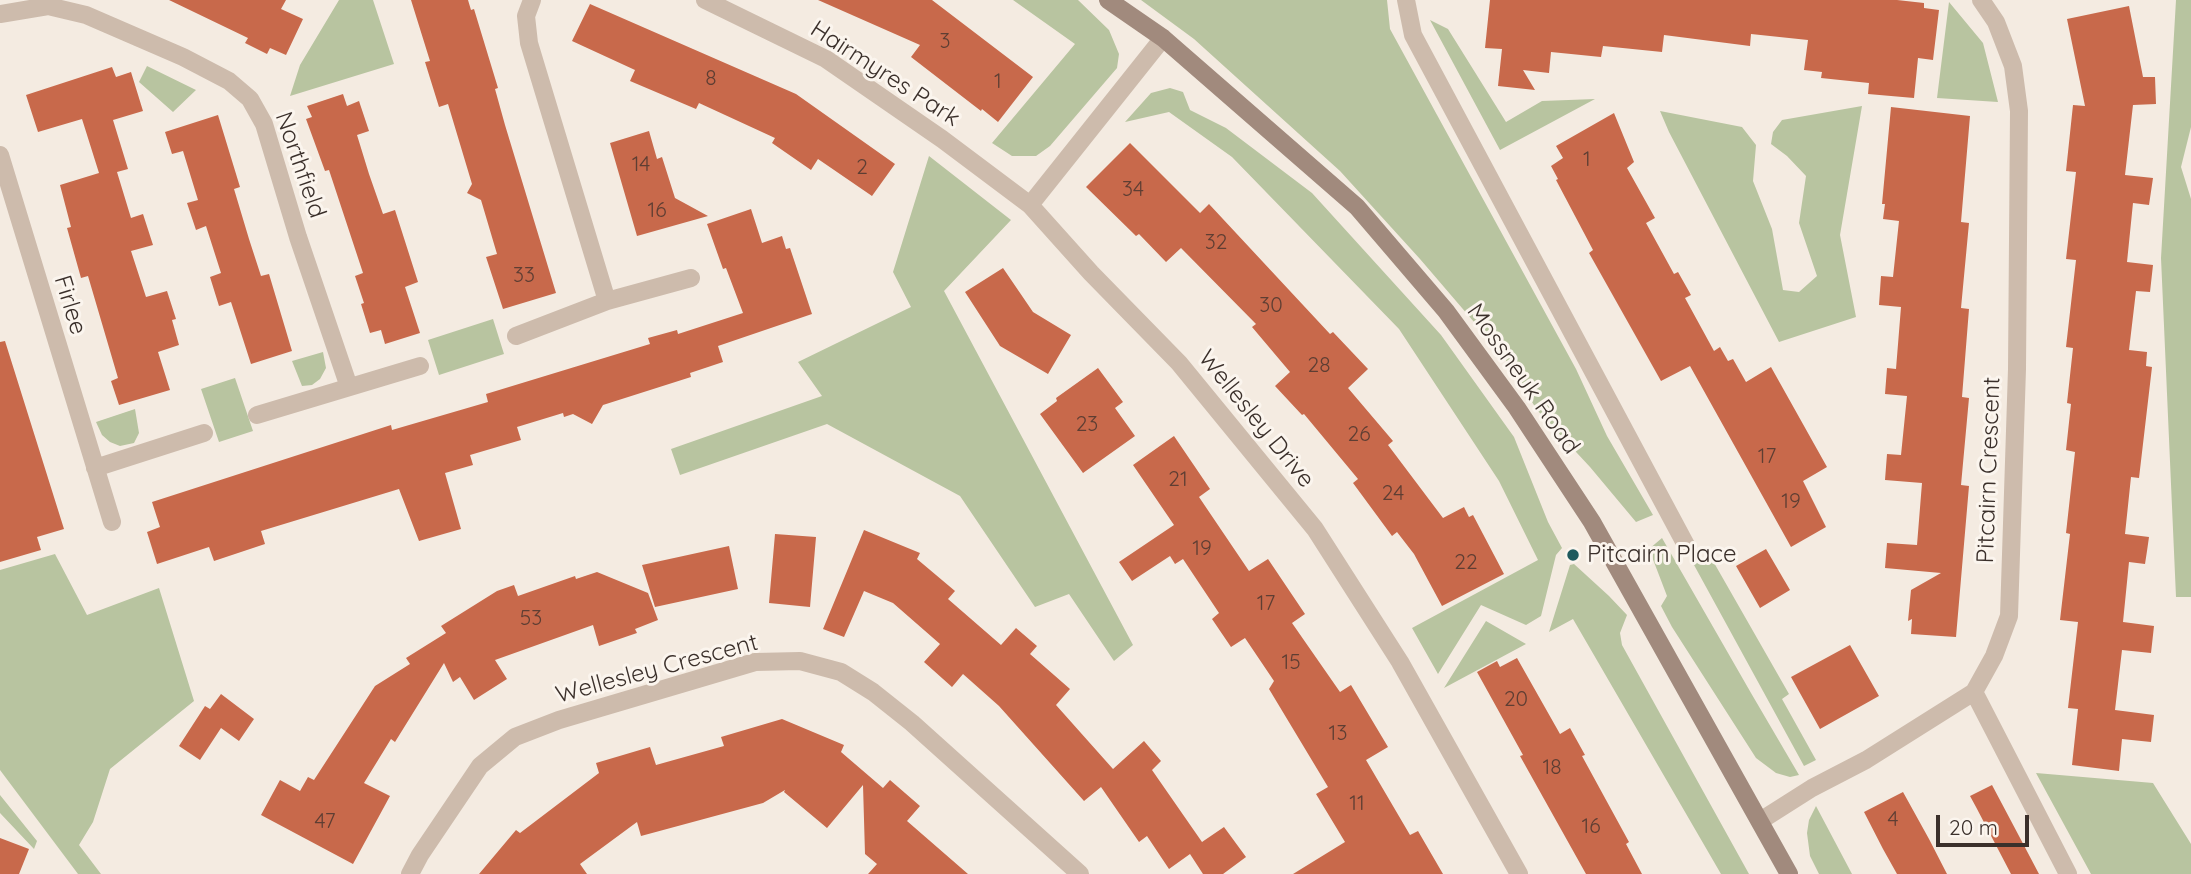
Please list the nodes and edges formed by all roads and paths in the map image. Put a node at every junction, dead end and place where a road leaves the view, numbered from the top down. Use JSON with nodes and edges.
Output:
{"nodes":[{"id":1,"x":532,"y":0,"type":"edge"},
{"id":2,"x":705,"y":0,"type":"edge"},
{"id":3,"x":1108,"y":0,"type":"edge"},
{"id":4,"x":1406,"y":0,"type":"edge"},
{"id":5,"x":1981,"y":0,"type":"edge"},
{"id":6,"x":0,"y":14,"type":"edge"},
{"id":7,"x":1163,"y":38,"type":"junction"},
{"id":8,"x":0,"y":155,"type":"edge"},
{"id":9,"x":1030,"y":205,"type":"junction"},
{"id":10,"x":691,"y":278,"type":"dead end"},
{"id":11,"x":607,"y":301,"type":"junction"},
{"id":12,"x":516,"y":336,"type":"dead end"},
{"id":13,"x":420,"y":366,"type":"dead end"},
{"id":14,"x":349,"y":387,"type":"junction"},
{"id":15,"x":257,"y":415,"type":"dead end"},
{"id":16,"x":204,"y":433,"type":"dead end"},
{"id":17,"x":95,"y":468,"type":"junction"},
{"id":18,"x":112,"y":522,"type":"dead end"},
{"id":19,"x":1687,"y":547,"type":"dead end"},
{"id":20,"x":1974,"y":692,"type":"junction"},
{"id":21,"x":1760,"y":821,"type":"junction"},
{"id":22,"x":410,"y":874,"type":"edge"},
{"id":23,"x":1080,"y":874,"type":"edge"},
{"id":24,"x":1519,"y":874,"type":"edge"},
{"id":25,"x":1789,"y":874,"type":"edge"},
{"id":26,"x":2068,"y":874,"type":"edge"}],
"edges":[{"from":1,"to":11,"type":"street"},
{"from":2,"to":9,"type":"street","name":"Hairmyres Park"},
{"from":3,"to":7,"type":"street","name":"Mossneuk Road"},
{"from":4,"to":19,"type":"street"},
{"from":5,"to":20,"type":"street","name":"Pitcairn Crescent"},
{"from":6,"to":14,"type":"street","name":"Northfield"},
{"from":7,"to":9,"type":"street"},
{"from":7,"to":21,"type":"street","name":"Mossneuk Road"},
{"from":8,"to":17,"type":"street","name":"Firlee"},
{"from":9,"to":24,"type":"street","name":"Wellesley Drive"},
{"from":10,"to":11,"type":"street"},
{"from":11,"to":12,"type":"street"},
{"from":13,"to":14,"type":"street"},
{"from":14,"to":15,"type":"street"},
{"from":16,"to":17,"type":"street"},
{"from":17,"to":18,"type":"street","name":"Firlee"},
{"from":20,"to":21,"type":"street","name":"Pitcairn Crescent"},
{"from":20,"to":26,"type":"street"},
{"from":21,"to":25,"type":"street","name":"Mossneuk Road"},
{"from":22,"to":23,"type":"street","name":"Wellesley Crescent"}]}
